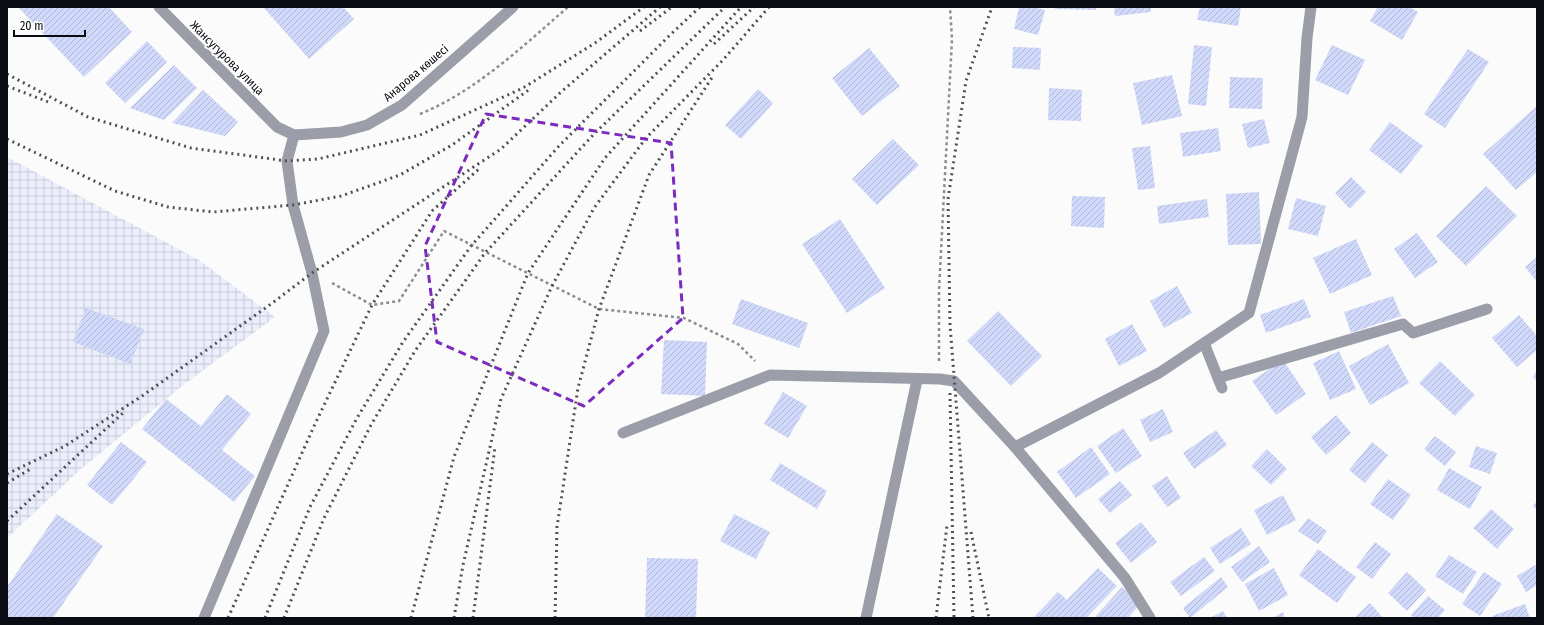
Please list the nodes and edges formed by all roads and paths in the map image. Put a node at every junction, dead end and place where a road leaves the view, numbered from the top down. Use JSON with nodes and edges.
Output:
{"nodes":[{"id":1,"x":159,"y":7,"type":"edge"},
{"id":2,"x":513,"y":7,"type":"edge"},
{"id":3,"x":950,"y":7,"type":"edge"},
{"id":4,"x":1311,"y":7,"type":"edge"},
{"id":5,"x":277,"y":127,"type":"joint"},
{"id":6,"x":294,"y":134,"type":"junction"},
{"id":7,"x":312,"y":273,"type":"junction"},
{"id":8,"x":1487,"y":309,"type":"dead end"},
{"id":9,"x":1204,"y":343,"type":"junction"},
{"id":10,"x":770,"y":375,"type":"junction"},
{"id":11,"x":940,"y":379,"type":"junction"},
{"id":12,"x":918,"y":380,"type":"junction"},
{"id":13,"x":623,"y":433,"type":"dead end"},
{"id":14,"x":1015,"y":447,"type":"junction"},
{"id":15,"x":204,"y":618,"type":"edge"},
{"id":16,"x":866,"y":618,"type":"edge"},
{"id":17,"x":1150,"y":618,"type":"edge"}],
"edges":[{"from":1,"to":5,"type":"street","name":"Жансугурова улица"},
{"from":2,"to":6,"type":"street","name":"Анарова көшесі"},
{"from":3,"to":11,"type":"path"},
{"from":4,"to":9,"type":"street"},
{"from":5,"to":6,"type":"street","name":"Анарова көшесі"},
{"from":6,"to":7,"type":"street"},
{"from":7,"to":10,"type":"path"},
{"from":7,"to":15,"type":"street"},
{"from":8,"to":9,"type":"street"},
{"from":9,"to":14,"type":"street"},
{"from":10,"to":12,"type":"street"},
{"from":10,"to":13,"type":"street"},
{"from":11,"to":12,"type":"street"},
{"from":11,"to":14,"type":"street"},
{"from":12,"to":16,"type":"street"},
{"from":14,"to":17,"type":"street"}]}
